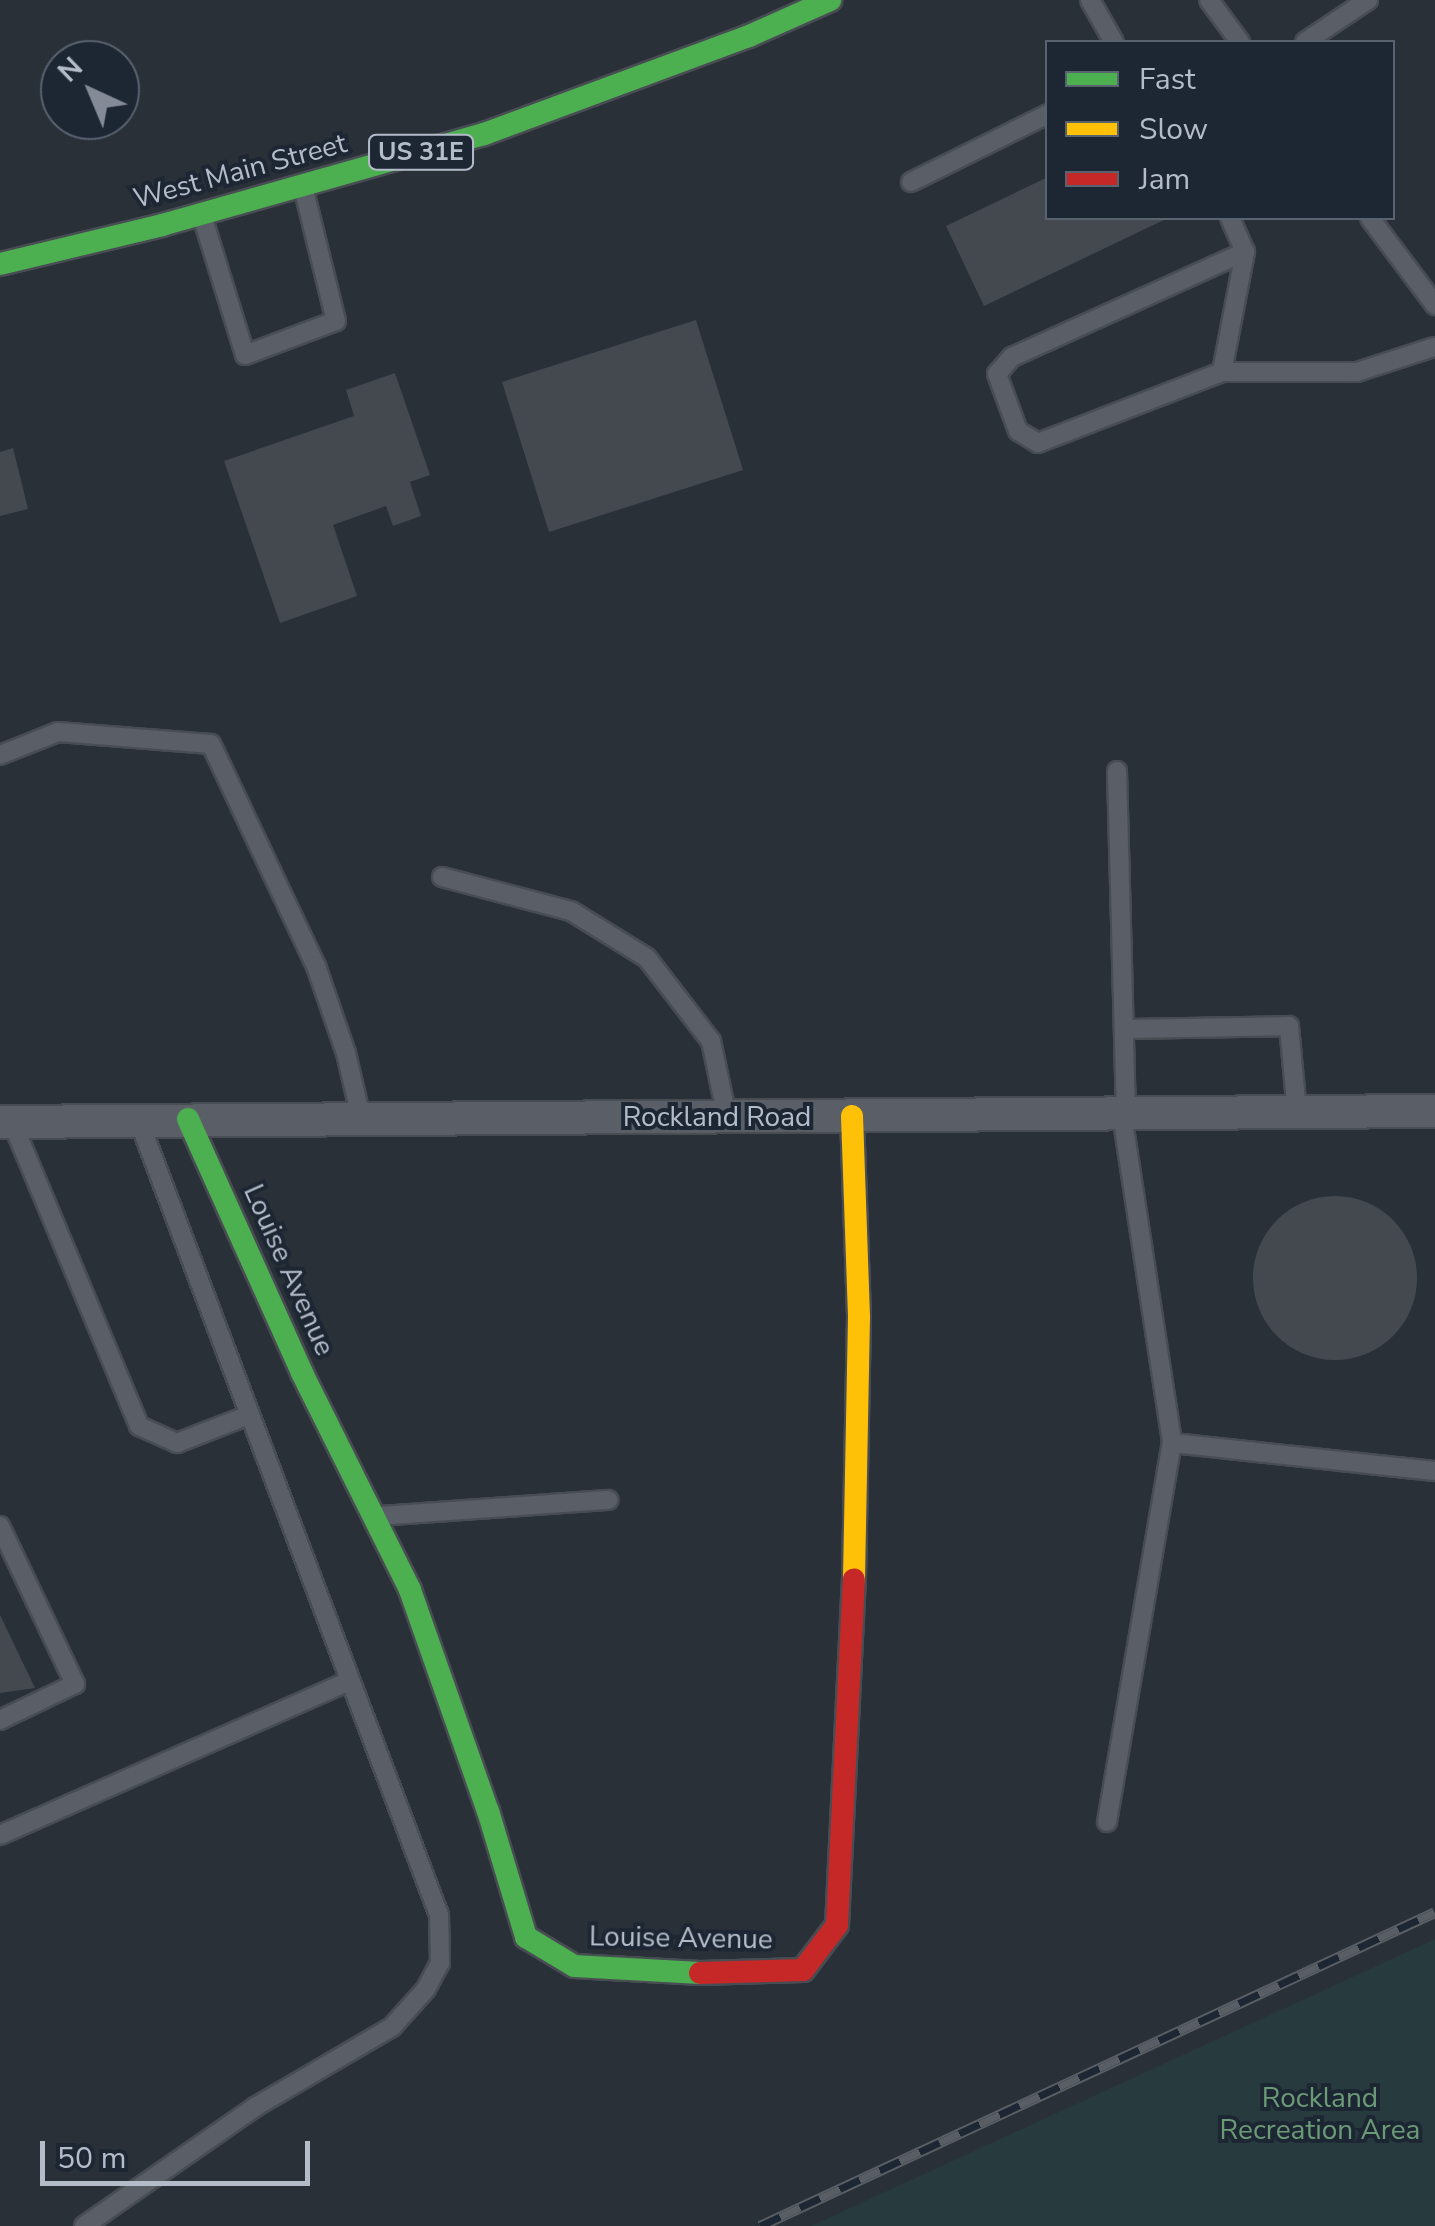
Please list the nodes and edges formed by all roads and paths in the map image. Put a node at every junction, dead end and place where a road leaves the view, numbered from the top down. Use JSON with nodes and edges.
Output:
{"nodes":[{"id":1,"x":830,"y":0,"type":"edge"},
{"id":2,"x":1090,"y":0,"type":"edge"},
{"id":3,"x":1209,"y":0,"type":"edge"},
{"id":4,"x":1368,"y":0,"type":"edge"},
{"id":5,"x":1113,"y":40,"type":"edge"},
{"id":6,"x":1239,"y":40,"type":"edge"},
{"id":7,"x":1308,"y":40,"type":"edge"},
{"id":8,"x":1045,"y":115,"type":"edge"},
{"id":9,"x":910,"y":182,"type":"dead end"},
{"id":10,"x":302,"y":185,"type":"junction"},
{"id":11,"x":201,"y":214,"type":"junction"},
{"id":12,"x":1231,"y":220,"type":"edge"},
{"id":13,"x":1371,"y":220,"type":"edge"},
{"id":14,"x":1245,"y":252,"type":"junction"},
{"id":15,"x":0,"y":264,"type":"edge"},
{"id":16,"x":1435,"y":305,"type":"edge"},
{"id":17,"x":1435,"y":348,"type":"edge"},
{"id":18,"x":1222,"y":372,"type":"junction"},
{"id":19,"x":0,"y":755,"type":"edge"},
{"id":20,"x":1117,"y":771,"type":"dead end"},
{"id":21,"x":442,"y":878,"type":"dead end"},
{"id":22,"x":1124,"y":1029,"type":"junction"},
{"id":23,"x":1435,"y":1111,"type":"edge"},
{"id":24,"x":1297,"y":1113,"type":"junction"},
{"id":25,"x":1124,"y":1115,"type":"junction"},
{"id":26,"x":852,"y":1116,"type":"junction"},
{"id":27,"x":727,"y":1117,"type":"junction"},
{"id":28,"x":361,"y":1118,"type":"junction"},
{"id":29,"x":188,"y":1119,"type":"junction"},
{"id":30,"x":6,"y":1122,"type":"edge"},
{"id":31,"x":139,"y":1122,"type":"junction"},
{"id":32,"x":250,"y":1415,"type":"junction"},
{"id":33,"x":1172,"y":1443,"type":"junction"},
{"id":34,"x":1435,"y":1471,"type":"edge"},
{"id":35,"x":608,"y":1500,"type":"dead end"},
{"id":36,"x":374,"y":1517,"type":"junction"},
{"id":37,"x":0,"y":1526,"type":"edge"},
{"id":38,"x":348,"y":1682,"type":"junction"},
{"id":39,"x":0,"y":1720,"type":"edge"},
{"id":40,"x":1108,"y":1822,"type":"dead end"},
{"id":41,"x":0,"y":1835,"type":"edge"},
{"id":42,"x":84,"y":2226,"type":"edge"}],
"edges":[{"from":1,"to":10,"type":"street","name":"West Main Street","number":"US 31E"},
{"from":2,"to":5,"type":"lane"},
{"from":3,"to":6,"type":"lane"},
{"from":4,"to":7,"type":"lane"},
{"from":8,"to":9,"type":"lane"},
{"from":10,"to":11,"type":"street","name":"West Main Street","number":"US 31E"},
{"from":10,"to":11,"type":"lane"},
{"from":11,"to":15,"type":"street","name":"West Main Street","number":"US 31E"},
{"from":12,"to":14,"type":"lane"},
{"from":13,"to":16,"type":"lane"},
{"from":14,"to":18,"type":"lane"},
{"from":14,"to":18,"type":"lane"},
{"from":17,"to":18,"type":"lane"},
{"from":19,"to":28,"type":"lane"},
{"from":20,"to":22,"type":"lane"},
{"from":21,"to":27,"type":"lane"},
{"from":22,"to":24,"type":"lane"},
{"from":22,"to":25,"type":"lane"},
{"from":23,"to":24,"type":"street","name":"Rockland Road"},
{"from":24,"to":25,"type":"street","name":"Rockland Road"},
{"from":25,"to":26,"type":"street","name":"Rockland Road"},
{"from":25,"to":33,"type":"lane"},
{"from":26,"to":27,"type":"street","name":"Rockland Road"},
{"from":26,"to":36,"type":"street","name":"Louise Avenue"},
{"from":27,"to":28,"type":"street","name":"Rockland Road"},
{"from":28,"to":29,"type":"street","name":"Rockland Road"},
{"from":29,"to":31,"type":"street","name":"Rockland Road"},
{"from":29,"to":36,"type":"street","name":"Louise Avenue"},
{"from":30,"to":31,"type":"street","name":"Rockland Road"},
{"from":30,"to":32,"type":"lane"},
{"from":31,"to":32,"type":"lane"},
{"from":32,"to":38,"type":"lane"},
{"from":33,"to":34,"type":"lane"},
{"from":33,"to":40,"type":"lane"},
{"from":35,"to":36,"type":"lane"},
{"from":37,"to":39,"type":"lane"},
{"from":38,"to":41,"type":"lane"},
{"from":38,"to":42,"type":"lane"}]}
